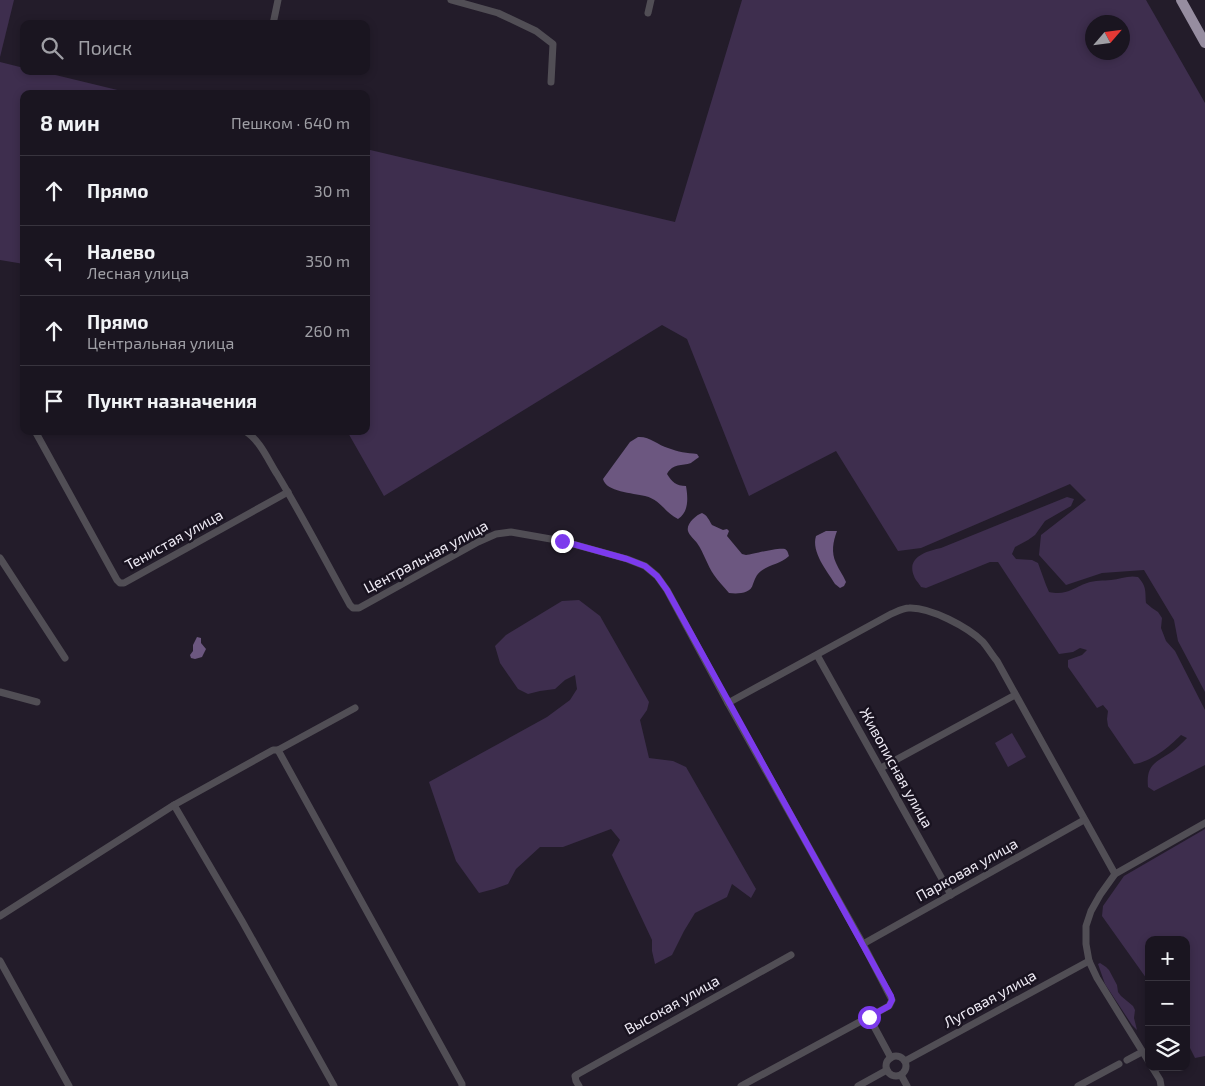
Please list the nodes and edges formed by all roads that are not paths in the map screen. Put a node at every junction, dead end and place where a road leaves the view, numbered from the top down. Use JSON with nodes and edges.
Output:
{"nodes":[{"id":1,"x":278,"y":0,"type":"edge"},
{"id":2,"x":452,"y":0,"type":"edge"},
{"id":3,"x":651,"y":0,"type":"edge"},
{"id":4,"x":1182,"y":0,"type":"edge"},
{"id":5,"x":648,"y":13,"type":"dead end"},
{"id":6,"x":274,"y":20,"type":"edge"},
{"id":7,"x":1205,"y":44,"type":"edge"},
{"id":8,"x":551,"y":82,"type":"dead end"},
{"id":9,"x":37,"y":435,"type":"edge"},
{"id":10,"x":250,"y":435,"type":"edge"},
{"id":11,"x":288,"y":492,"type":"junction"},
{"id":12,"x":0,"y":558,"type":"edge"},
{"id":13,"x":817,"y":655,"type":"junction"},
{"id":14,"x":65,"y":658,"type":"dead end"},
{"id":15,"x":0,"y":692,"type":"edge"},
{"id":16,"x":1015,"y":695,"type":"junction"},
{"id":17,"x":37,"y":702,"type":"dead end"},
{"id":18,"x":728,"y":703,"type":"junction"},
{"id":19,"x":355,"y":708,"type":"dead end"},
{"id":20,"x":278,"y":750,"type":"junction"},
{"id":21,"x":881,"y":768,"type":"junction"},
{"id":22,"x":174,"y":805,"type":"junction"},
{"id":23,"x":1084,"y":820,"type":"junction"},
{"id":24,"x":1205,"y":822,"type":"edge"},
{"id":25,"x":1116,"y":874,"type":"junction"},
{"id":26,"x":951,"y":895,"type":"junction"},
{"id":27,"x":0,"y":916,"type":"edge"},
{"id":28,"x":863,"y":944,"type":"junction"},
{"id":29,"x":791,"y":954,"type":"dead end"},
{"id":30,"x":0,"y":961,"type":"edge"},
{"id":31,"x":1089,"y":961,"type":"junction"},
{"id":32,"x":869,"y":1017,"type":"junction"},
{"id":33,"x":1142,"y":1052,"type":"junction"},
{"id":34,"x":1145,"y":1056,"type":"edge"},
{"id":35,"x":891,"y":1058,"type":"junction"},
{"id":36,"x":1127,"y":1060,"type":"dead end"},
{"id":37,"x":905,"y":1062,"type":"junction"},
{"id":38,"x":1119,"y":1064,"type":"dead end"},
{"id":39,"x":887,"y":1070,"type":"junction"},
{"id":40,"x":1154,"y":1071,"type":"edge"},
{"id":41,"x":901,"y":1075,"type":"junction"},
{"id":42,"x":69,"y":1086,"type":"edge"},
{"id":43,"x":334,"y":1086,"type":"edge"},
{"id":44,"x":462,"y":1086,"type":"edge"},
{"id":45,"x":579,"y":1086,"type":"edge"},
{"id":46,"x":741,"y":1086,"type":"edge"},
{"id":47,"x":858,"y":1086,"type":"edge"},
{"id":48,"x":907,"y":1086,"type":"edge"},
{"id":49,"x":1078,"y":1086,"type":"edge"},
{"id":50,"x":1161,"y":1086,"type":"edge"}],
"edges":[{"from":1,"to":6,"type":"street"},
{"from":2,"to":8,"type":"street"},
{"from":3,"to":5,"type":"street"},
{"from":4,"to":7,"type":"highway"},
{"from":9,"to":11,"type":"street","name":"Тенистая улица"},
{"from":10,"to":11,"type":"street","name":"Центральная улица"},
{"from":11,"to":18,"type":"street","name":"Центральная улица"},
{"from":12,"to":14,"type":"street"},
{"from":13,"to":16,"type":"street"},
{"from":13,"to":18,"type":"street"},
{"from":13,"to":21,"type":"street","name":"Живописная улица"},
{"from":15,"to":17,"type":"street"},
{"from":16,"to":21,"type":"street"},
{"from":16,"to":23,"type":"street"},
{"from":18,"to":28,"type":"street"},
{"from":19,"to":20,"type":"street"},
{"from":20,"to":22,"type":"street"},
{"from":20,"to":44,"type":"street"},
{"from":21,"to":26,"type":"street","name":"Живописная улица"},
{"from":22,"to":27,"type":"street"},
{"from":22,"to":43,"type":"street"},
{"from":23,"to":25,"type":"street"},
{"from":23,"to":26,"type":"street","name":"Парковая улица"},
{"from":24,"to":25,"type":"street"},
{"from":25,"to":31,"type":"street"},
{"from":26,"to":28,"type":"street","name":"Парковая улица"},
{"from":28,"to":32,"type":"street"},
{"from":29,"to":45,"type":"street","name":"Высокая улица"},
{"from":30,"to":42,"type":"street"},
{"from":31,"to":33,"type":"street"},
{"from":31,"to":37,"type":"street","name":"Луговая улица"},
{"from":32,"to":35,"type":"street"},
{"from":32,"to":46,"type":"street"},
{"from":33,"to":34,"type":"street"},
{"from":33,"to":36,"type":"street"},
{"from":35,"to":37,"type":"street"},
{"from":35,"to":39,"type":"street"},
{"from":37,"to":41,"type":"street"},
{"from":38,"to":49,"type":"street"},
{"from":39,"to":41,"type":"street"},
{"from":39,"to":47,"type":"street"},
{"from":40,"to":50,"type":"street"},
{"from":41,"to":48,"type":"street"}]}
